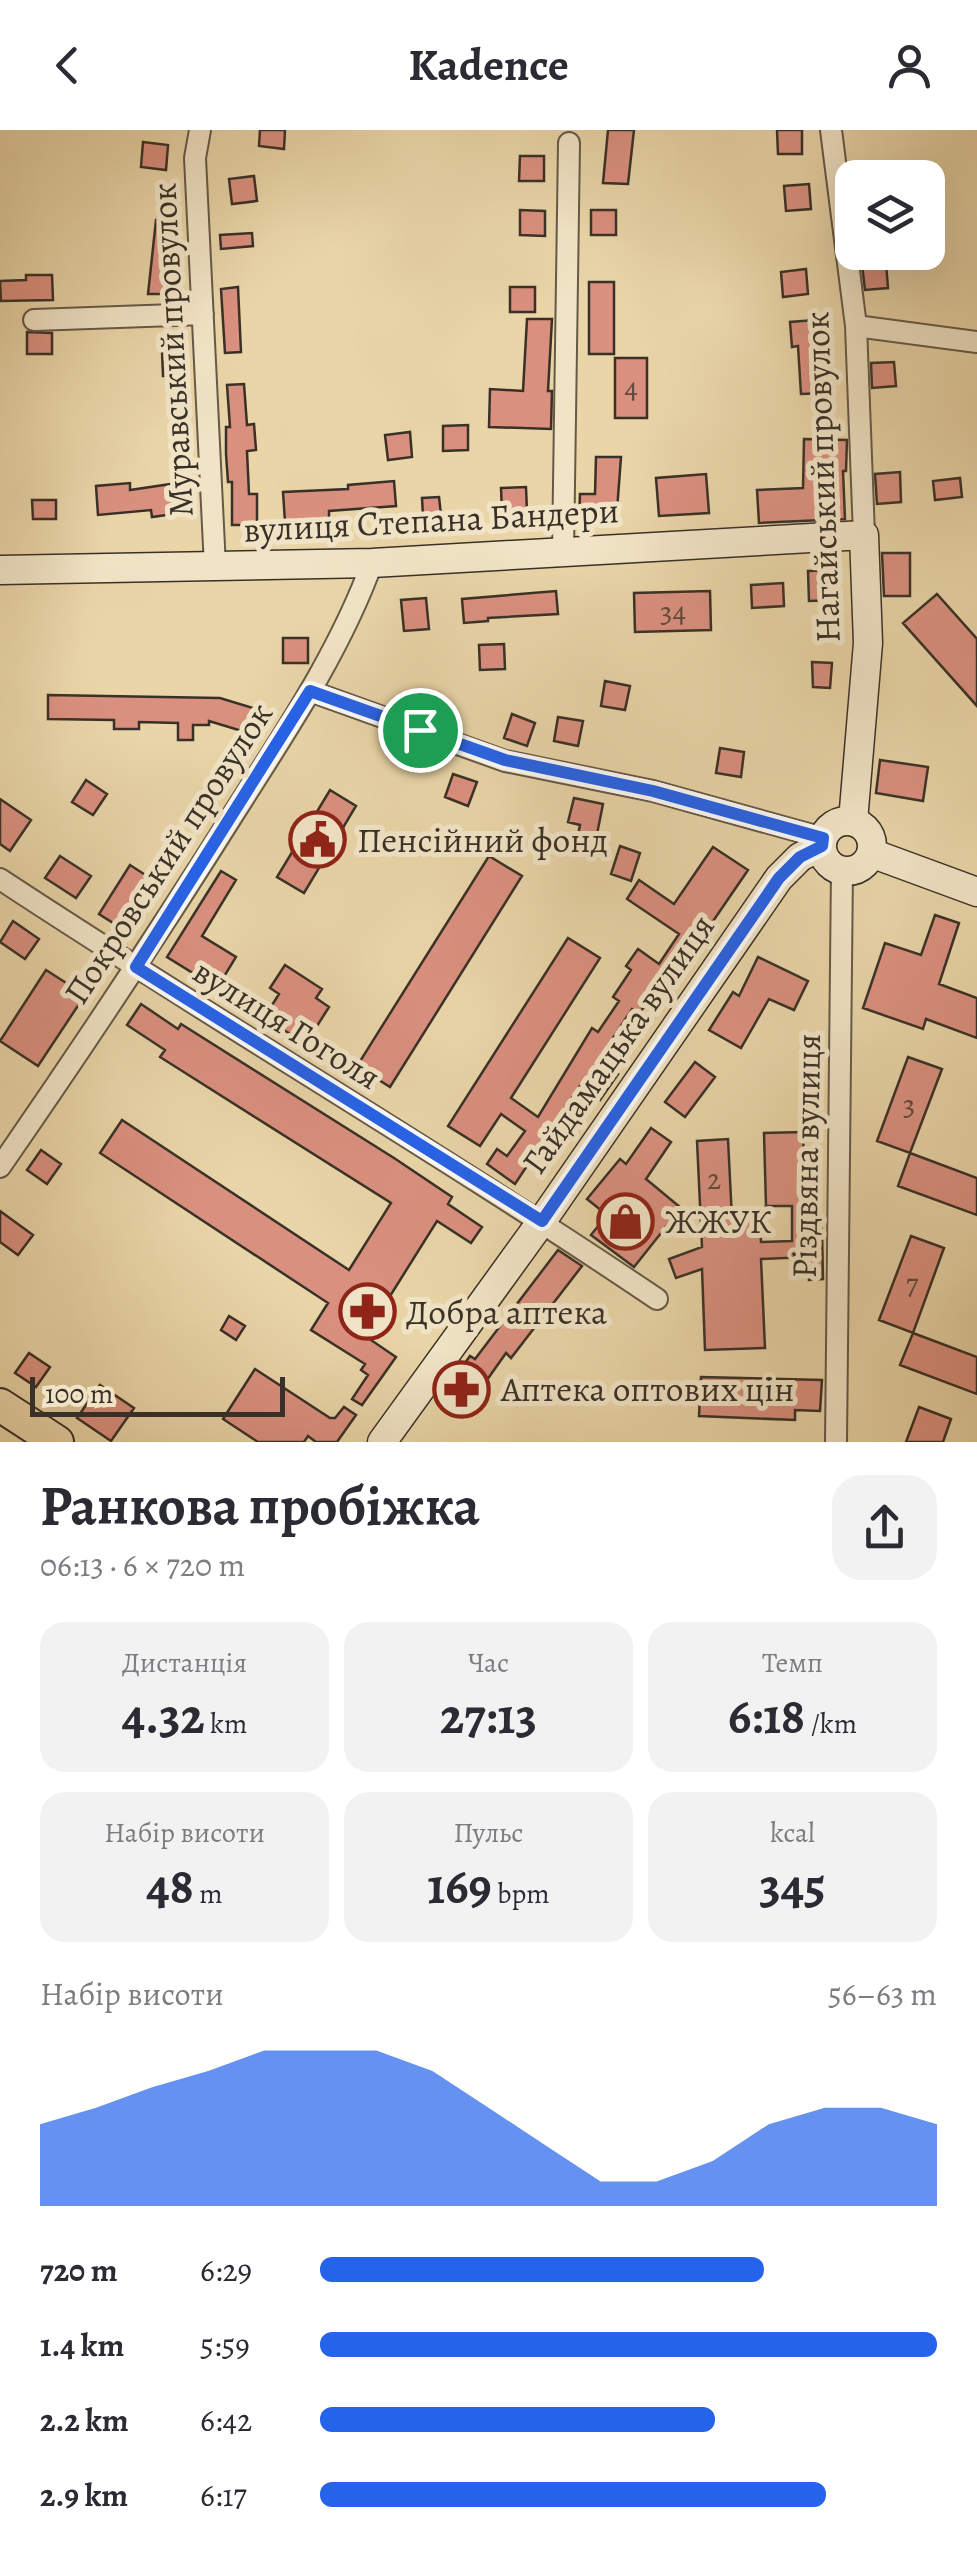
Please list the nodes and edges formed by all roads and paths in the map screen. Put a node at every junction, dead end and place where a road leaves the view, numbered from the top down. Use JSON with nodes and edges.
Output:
{"nodes":[{"id":1,"x":200,"y":130,"type":"edge"},
{"id":2,"x":831,"y":130,"type":"edge"},
{"id":3,"x":569,"y":143,"type":"dead end"},
{"id":4,"x":203,"y":314,"type":"junction"},
{"id":5,"x":34,"y":320,"type":"dead end"},
{"id":6,"x":856,"y":326,"type":"junction"},
{"id":7,"x":977,"y":342,"type":"edge"},
{"id":8,"x":864,"y":535,"type":"junction"},
{"id":9,"x":563,"y":553,"type":"junction"},
{"id":10,"x":372,"y":563,"type":"junction"},
{"id":11,"x":214,"y":567,"type":"junction"},
{"id":12,"x":0,"y":570,"type":"edge"},
{"id":13,"x":310,"y":691,"type":"junction"},
{"id":14,"x":853,"y":821,"type":"junction"},
{"id":15,"x":822,"y":842,"type":"junction"},
{"id":16,"x":871,"y":854,"type":"junction"},
{"id":17,"x":842,"y":870,"type":"junction"},
{"id":18,"x":0,"y":879,"type":"edge"},
{"id":19,"x":977,"y":892,"type":"edge"},
{"id":20,"x":136,"y":967,"type":"junction"},
{"id":21,"x":0,"y":1168,"type":"edge"},
{"id":22,"x":542,"y":1221,"type":"junction"},
{"id":23,"x":657,"y":1299,"type":"dead end"},
{"id":24,"x":0,"y":1405,"type":"edge"},
{"id":25,"x":56,"y":1442,"type":"edge"},
{"id":26,"x":382,"y":1442,"type":"edge"},
{"id":27,"x":836,"y":1442,"type":"edge"}],
"edges":[{"from":1,"to":4,"type":"street","name":"Муравський провулок"},
{"from":2,"to":6,"type":"street","name":"Нагайський провулок"},
{"from":3,"to":9,"type":"street"},
{"from":4,"to":5,"type":"street"},
{"from":4,"to":11,"type":"street","name":"Муравський провулок"},
{"from":6,"to":7,"type":"street"},
{"from":6,"to":8,"type":"street","name":"Нагайський провулок"},
{"from":8,"to":9,"type":"street","name":"вулиця Степана Бандери"},
{"from":8,"to":14,"type":"street","name":"Нагайський провулок"},
{"from":9,"to":10,"type":"street","name":"вулиця Степана Бандери"},
{"from":10,"to":11,"type":"street","name":"вулиця Степана Бандери"},
{"from":10,"to":13,"type":"street","name":"Покровський провулок"},
{"from":11,"to":12,"type":"street","name":"вулиця Степана Бандери"},
{"from":13,"to":15,"type":"street"},
{"from":13,"to":20,"type":"street","name":"Покровський провулок"},
{"from":14,"to":15,"type":"street"},
{"from":14,"to":16,"type":"street"},
{"from":15,"to":17,"type":"street"},
{"from":15,"to":22,"type":"street","name":"Гайдамацька вулиця"},
{"from":16,"to":17,"type":"street"},
{"from":16,"to":19,"type":"street"},
{"from":17,"to":27,"type":"street","name":"Різдвяна вулиця"},
{"from":18,"to":20,"type":"street","name":"вулиця Гоголя"},
{"from":20,"to":21,"type":"street","name":"Покровський провулок"},
{"from":20,"to":22,"type":"street","name":"вулиця Гоголя"},
{"from":22,"to":23,"type":"street","name":"вулиця Гоголя"},
{"from":22,"to":26,"type":"street","name":"Гайдамацька вулиця"},
{"from":24,"to":25,"type":"main road"}]}
